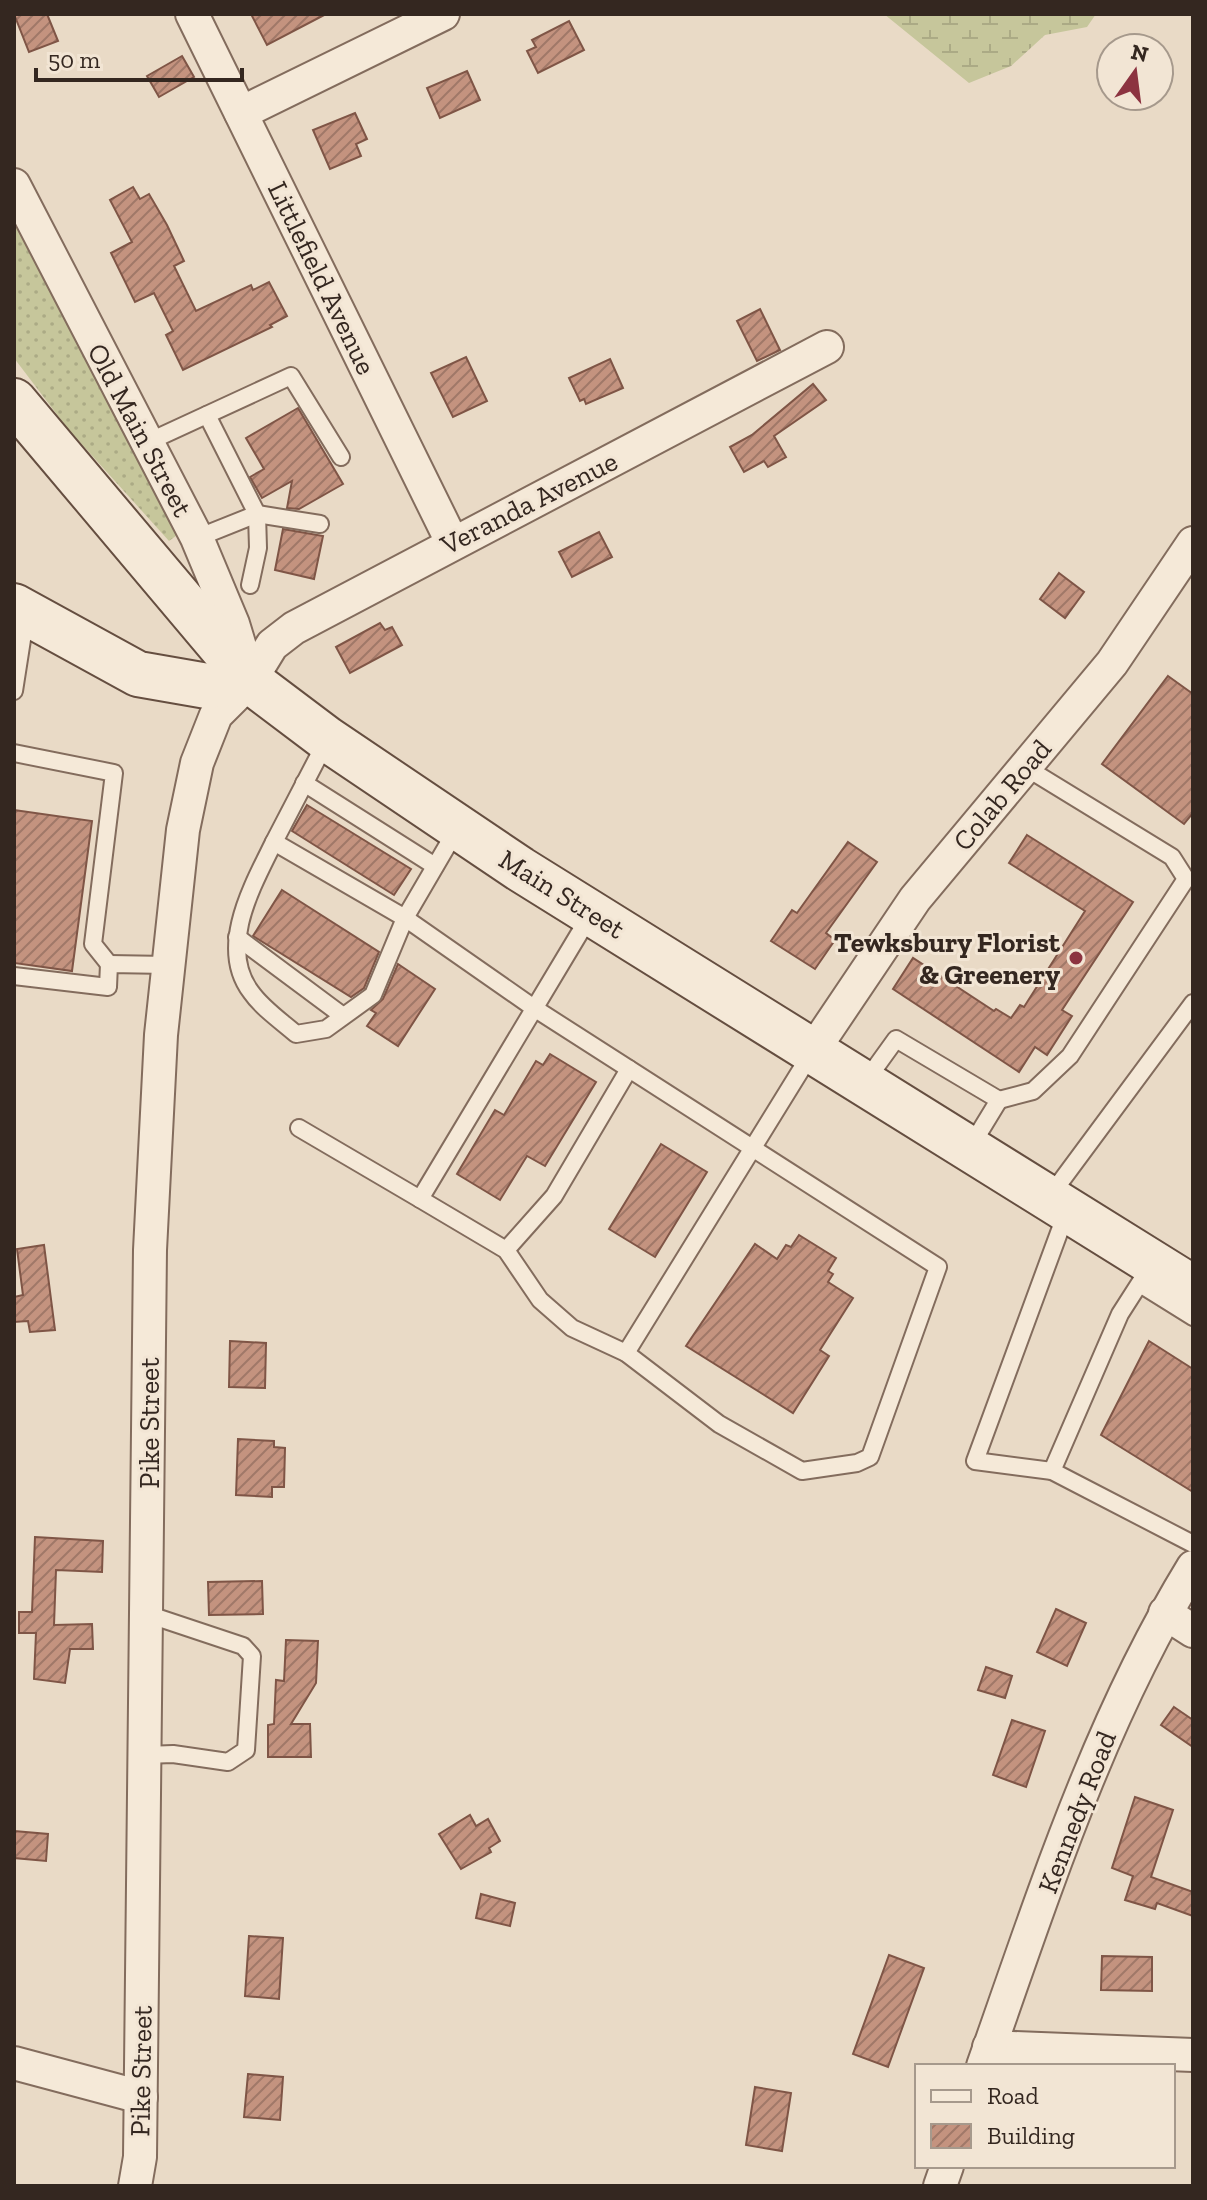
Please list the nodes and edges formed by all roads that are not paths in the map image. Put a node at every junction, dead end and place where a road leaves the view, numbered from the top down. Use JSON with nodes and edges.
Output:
{"nodes":[{"id":1,"x":192,"y":14,"type":"edge"},
{"id":2,"x":443,"y":14,"type":"edge"},
{"id":3,"x":241,"y":113,"type":"junction"},
{"id":4,"x":14,"y":185,"type":"edge"},
{"id":5,"x":827,"y":347,"type":"dead end"},
{"id":6,"x":14,"y":401,"type":"edge"},
{"id":7,"x":207,"y":415,"type":"junction"},
{"id":8,"x":148,"y":442,"type":"junction"},
{"id":9,"x":341,"y":457,"type":"dead end"},
{"id":10,"x":257,"y":514,"type":"junction"},
{"id":11,"x":320,"y":524,"type":"dead end"},
{"id":12,"x":197,"y":538,"type":"junction"},
{"id":13,"x":452,"y":542,"type":"junction"},
{"id":14,"x":1193,"y":543,"type":"edge"},
{"id":15,"x":250,"y":585,"type":"dead end"},
{"id":16,"x":20,"y":609,"type":"edge"},
{"id":17,"x":250,"y":681,"type":"junction"},
{"id":18,"x":14,"y":691,"type":"edge"},
{"id":19,"x":327,"y":739,"type":"junction"},
{"id":20,"x":14,"y":753,"type":"edge"},
{"id":21,"x":1025,"y":767,"type":"junction"},
{"id":22,"x":304,"y":783,"type":"junction"},
{"id":23,"x":458,"y":827,"type":"junction"},
{"id":24,"x":274,"y":842,"type":"junction"},
{"id":25,"x":435,"y":866,"type":"junction"},
{"id":26,"x":592,"y":912,"type":"junction"},
{"id":27,"x":405,"y":918,"type":"junction"},
{"id":28,"x":237,"y":937,"type":"junction"},
{"id":29,"x":109,"y":964,"type":"junction"},
{"id":30,"x":168,"y":965,"type":"junction"},
{"id":31,"x":14,"y":976,"type":"edge"},
{"id":32,"x":1193,"y":1003,"type":"edge"},
{"id":33,"x":534,"y":1008,"type":"junction"},
{"id":34,"x":343,"y":1016,"type":"junction"},
{"id":35,"x":814,"y":1049,"type":"junction"},
{"id":36,"x":629,"y":1069,"type":"junction"},
{"id":37,"x":865,"y":1082,"type":"junction"},
{"id":38,"x":999,"y":1100,"type":"junction"},
{"id":39,"x":299,"y":1128,"type":"dead end"},
{"id":40,"x":753,"y":1148,"type":"junction"},
{"id":41,"x":970,"y":1148,"type":"junction"},
{"id":42,"x":420,"y":1199,"type":"junction"},
{"id":43,"x":1058,"y":1204,"type":"junction"},
{"id":44,"x":506,"y":1250,"type":"junction"},
{"id":45,"x":1146,"y":1274,"type":"junction"},
{"id":46,"x":1193,"y":1288,"type":"edge"},
{"id":47,"x":1193,"y":1317,"type":"edge"},
{"id":48,"x":626,"y":1353,"type":"junction"},
{"id":49,"x":1052,"y":1471,"type":"junction"},
{"id":50,"x":1193,"y":1544,"type":"edge"},
{"id":51,"x":1193,"y":1567,"type":"edge"},
{"id":52,"x":1165,"y":1613,"type":"junction"},
{"id":53,"x":147,"y":1614,"type":"junction"},
{"id":54,"x":1193,"y":1631,"type":"edge"},
{"id":55,"x":145,"y":1755,"type":"junction"},
{"id":56,"x":1193,"y":2055,"type":"edge"},
{"id":57,"x":986,"y":2057,"type":"edge"},
{"id":58,"x":14,"y":2063,"type":"edge"},
{"id":59,"x":141,"y":2097,"type":"junction"},
{"id":60,"x":135,"y":2186,"type":"edge"}],
"edges":[{"from":1,"to":3,"type":"street","name":"Littlefield Avenue"},
{"from":2,"to":3,"type":"street"},
{"from":3,"to":13,"type":"street","name":"Littlefield Avenue"},
{"from":4,"to":8,"type":"street","name":"Old Main Street"},
{"from":5,"to":13,"type":"street","name":"Veranda Avenue"},
{"from":6,"to":17,"type":"main road","name":"Main Street"},
{"from":7,"to":8,"type":"lane"},
{"from":7,"to":9,"type":"lane"},
{"from":7,"to":10,"type":"lane"},
{"from":8,"to":12,"type":"street","name":"Old Main Street"},
{"from":10,"to":11,"type":"lane"},
{"from":10,"to":12,"type":"lane"},
{"from":10,"to":15,"type":"lane"},
{"from":12,"to":17,"type":"street","name":"Old Main Street"},
{"from":13,"to":17,"type":"street","name":"Veranda Avenue"},
{"from":14,"to":21,"type":"street","name":"Colab Road"},
{"from":16,"to":17,"type":"main road"},
{"from":16,"to":18,"type":"lane"},
{"from":17,"to":19,"type":"main road","name":"Main Street"},
{"from":17,"to":30,"type":"street","name":"Pike Street"},
{"from":19,"to":22,"type":"lane"},
{"from":19,"to":23,"type":"main road","name":"Main Street"},
{"from":20,"to":29,"type":"lane"},
{"from":21,"to":35,"type":"street","name":"Colab Road"},
{"from":21,"to":38,"type":"lane"},
{"from":22,"to":24,"type":"lane"},
{"from":22,"to":25,"type":"lane"},
{"from":23,"to":25,"type":"lane"},
{"from":23,"to":26,"type":"main road","name":"Main Street"},
{"from":24,"to":27,"type":"lane"},
{"from":24,"to":28,"type":"lane"},
{"from":25,"to":27,"type":"lane"},
{"from":26,"to":33,"type":"lane"},
{"from":26,"to":35,"type":"main road","name":"Main Street"},
{"from":27,"to":33,"type":"lane"},
{"from":27,"to":34,"type":"lane"},
{"from":28,"to":34,"type":"lane"},
{"from":28,"to":34,"type":"lane"},
{"from":29,"to":30,"type":"lane"},
{"from":29,"to":31,"type":"lane"},
{"from":30,"to":53,"type":"street","name":"Pike Street"},
{"from":32,"to":43,"type":"lane"},
{"from":33,"to":36,"type":"lane"},
{"from":33,"to":42,"type":"lane"},
{"from":35,"to":37,"type":"main road","name":"Main Street"},
{"from":35,"to":40,"type":"lane"},
{"from":36,"to":40,"type":"lane"},
{"from":36,"to":44,"type":"lane"},
{"from":37,"to":38,"type":"lane"},
{"from":37,"to":41,"type":"main road","name":"Main Street"},
{"from":38,"to":41,"type":"lane"},
{"from":39,"to":42,"type":"lane"},
{"from":40,"to":48,"type":"lane"},
{"from":40,"to":48,"type":"lane"},
{"from":41,"to":43,"type":"main road","name":"Main Street"},
{"from":42,"to":44,"type":"lane"},
{"from":43,"to":45,"type":"main road","name":"Main Street"},
{"from":43,"to":49,"type":"lane"},
{"from":44,"to":48,"type":"lane"},
{"from":45,"to":46,"type":"main road","name":"Main Street"},
{"from":45,"to":47,"type":"lane"},
{"from":45,"to":49,"type":"lane"},
{"from":49,"to":50,"type":"lane"},
{"from":51,"to":52,"type":"street","name":"Kennedy Road"},
{"from":52,"to":54,"type":"street"},
{"from":52,"to":57,"type":"street","name":"Kennedy Road"},
{"from":53,"to":55,"type":"street","name":"Pike Street"},
{"from":53,"to":55,"type":"lane"},
{"from":55,"to":59,"type":"street","name":"Pike Street"},
{"from":56,"to":57,"type":"street"},
{"from":58,"to":59,"type":"street"},
{"from":59,"to":60,"type":"street","name":"Pike Street"}]}
